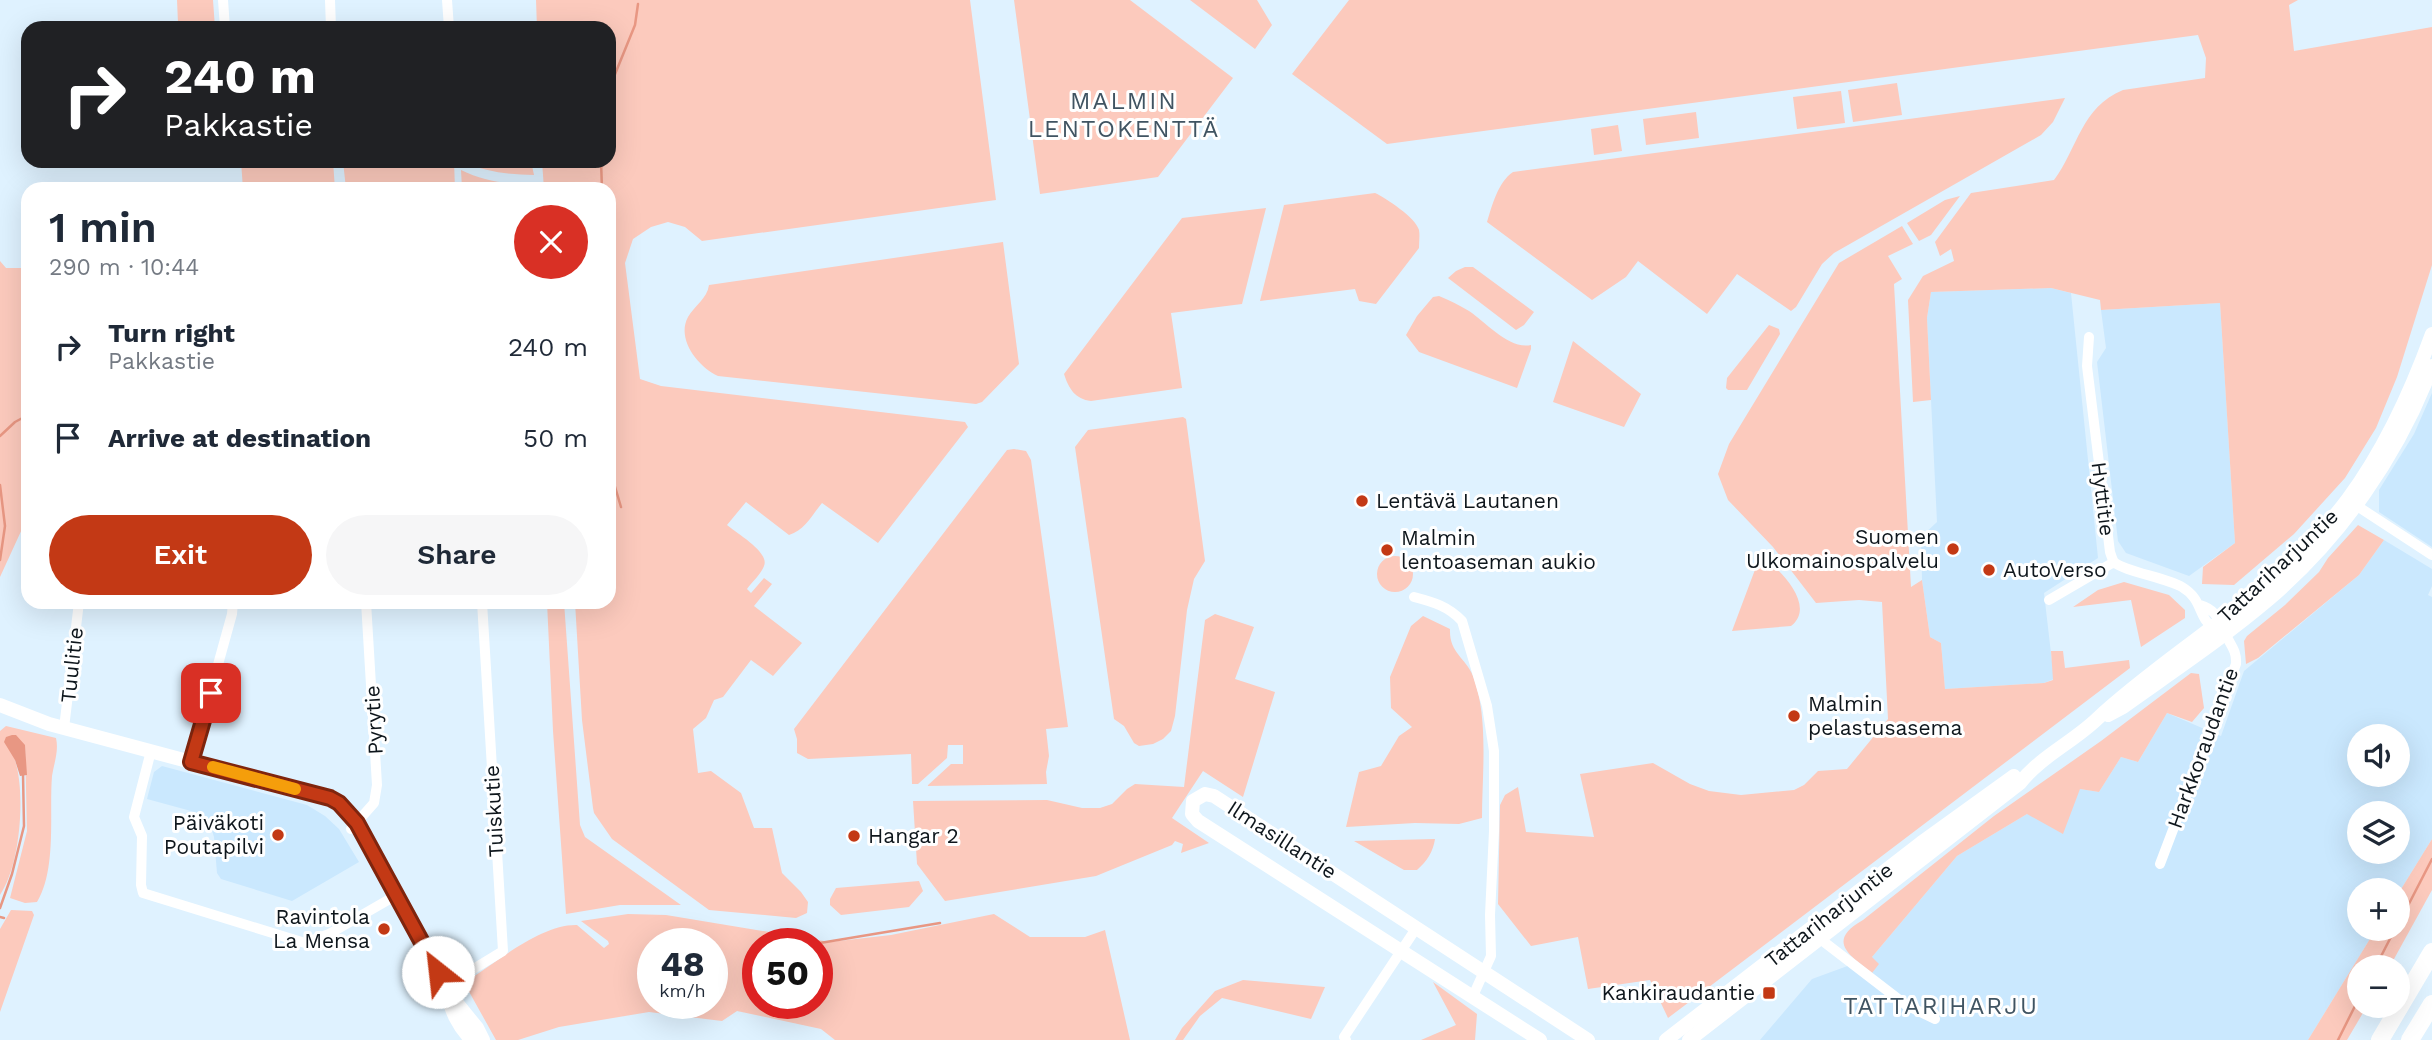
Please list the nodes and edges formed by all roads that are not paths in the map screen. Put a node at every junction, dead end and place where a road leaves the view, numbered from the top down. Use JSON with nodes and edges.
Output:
{"nodes":[{"id":1,"x":223,"y":0,"type":"edge"},
{"id":2,"x":330,"y":0,"type":"edge"},
{"id":3,"x":447,"y":0,"type":"edge"},
{"id":4,"x":224,"y":21,"type":"edge"},
{"id":5,"x":331,"y":21,"type":"edge"},
{"id":6,"x":448,"y":21,"type":"edge"},
{"id":7,"x":2432,"y":334,"type":"edge"},
{"id":8,"x":2088,"y":337,"type":"dead end"},
{"id":9,"x":2432,"y":366,"type":"edge"},
{"id":10,"x":2351,"y":503,"type":"junction"},
{"id":11,"x":2432,"y":555,"type":"edge"},
{"id":12,"x":2115,"y":562,"type":"junction"},
{"id":13,"x":1414,"y":597,"type":"dead end"},
{"id":14,"x":2049,"y":600,"type":"dead end"},
{"id":15,"x":78,"y":609,"type":"edge"},
{"id":16,"x":232,"y":609,"type":"edge"},
{"id":17,"x":366,"y":609,"type":"edge"},
{"id":18,"x":482,"y":609,"type":"edge"},
{"id":19,"x":2219,"y":627,"type":"junction"},
{"id":20,"x":0,"y":705,"type":"edge"},
{"id":21,"x":0,"y":713,"type":"edge"},
{"id":22,"x":24,"y":715,"type":"junction"},
{"id":23,"x":64,"y":728,"type":"junction"},
{"id":24,"x":151,"y":751,"type":"junction"},
{"id":25,"x":191,"y":762,"type":"junction"},
{"id":26,"x":354,"y":826,"type":"junction"},
{"id":27,"x":2160,"y":864,"type":"dead end"},
{"id":28,"x":395,"y":895,"type":"junction"},
{"id":29,"x":1417,"y":928,"type":"junction"},
{"id":30,"x":1815,"y":934,"type":"junction"},
{"id":31,"x":1401,"y":950,"type":"junction"},
{"id":32,"x":2432,"y":952,"type":"edge"},
{"id":33,"x":1485,"y":972,"type":"junction"},
{"id":34,"x":444,"y":987,"type":"junction"},
{"id":35,"x":1472,"y":996,"type":"junction"},
{"id":36,"x":2432,"y":1004,"type":"edge"},
{"id":37,"x":1935,"y":1019,"type":"dead end"},
{"id":38,"x":1345,"y":1039,"type":"edge"},
{"id":39,"x":472,"y":1040,"type":"edge"},
{"id":40,"x":483,"y":1040,"type":"edge"},
{"id":41,"x":1540,"y":1040,"type":"edge"},
{"id":42,"x":1588,"y":1040,"type":"edge"},
{"id":43,"x":1665,"y":1040,"type":"edge"},
{"id":44,"x":1689,"y":1040,"type":"edge"},
{"id":45,"x":2380,"y":1040,"type":"edge"},
{"id":46,"x":2410,"y":1040,"type":"edge"}],
"edges":[{"from":1,"to":4,"type":"street"},
{"from":2,"to":5,"type":"street"},
{"from":3,"to":6,"type":"street"},
{"from":7,"to":10,"type":"main road","name":"Tattariharjuntie"},
{"from":8,"to":12,"type":"street","name":"Hyttitie"},
{"from":9,"to":10,"type":"main road","name":"Tattariharjuntie"},
{"from":10,"to":11,"type":"street"},
{"from":10,"to":19,"type":"main road","name":"Tattariharjuntie"},
{"from":12,"to":14,"type":"street"},
{"from":12,"to":19,"type":"street","name":"Hyttitie"},
{"from":13,"to":33,"type":"street"},
{"from":15,"to":23,"type":"street","name":"Tuulitie"},
{"from":16,"to":25,"type":"street"},
{"from":17,"to":26,"type":"street","name":"Pyrytie"},
{"from":18,"to":34,"type":"street","name":"Tuiskutie"},
{"from":19,"to":27,"type":"street","name":"Harkkoraudantie"},
{"from":19,"to":30,"type":"main road","name":"Tattariharjuntie"},
{"from":20,"to":22,"type":"main road"},
{"from":21,"to":22,"type":"main road"},
{"from":22,"to":23,"type":"main road"},
{"from":23,"to":24,"type":"main road"},
{"from":24,"to":25,"type":"main road"},
{"from":24,"to":28,"type":"street"},
{"from":25,"to":26,"type":"main road"},
{"from":26,"to":28,"type":"main road"},
{"from":28,"to":34,"type":"main road"},
{"from":29,"to":31,"type":"street"},
{"from":29,"to":31,"type":"main road","name":"Ilmasillantie"},
{"from":29,"to":33,"type":"main road","name":"Ilmasillantie"},
{"from":30,"to":37,"type":"street"},
{"from":30,"to":43,"type":"main road","name":"Tattariharjuntie"},
{"from":30,"to":44,"type":"main road","name":"Tattariharjuntie"},
{"from":31,"to":35,"type":"main road","name":"Ilmasillantie"},
{"from":31,"to":38,"type":"street"},
{"from":32,"to":45,"type":"highway"},
{"from":33,"to":35,"type":"street"},
{"from":33,"to":42,"type":"main road","name":"Ilmasillantie"},
{"from":34,"to":39,"type":"main road"},
{"from":34,"to":40,"type":"main road"},
{"from":35,"to":41,"type":"main road","name":"Ilmasillantie"},
{"from":36,"to":46,"type":"highway"}]}
